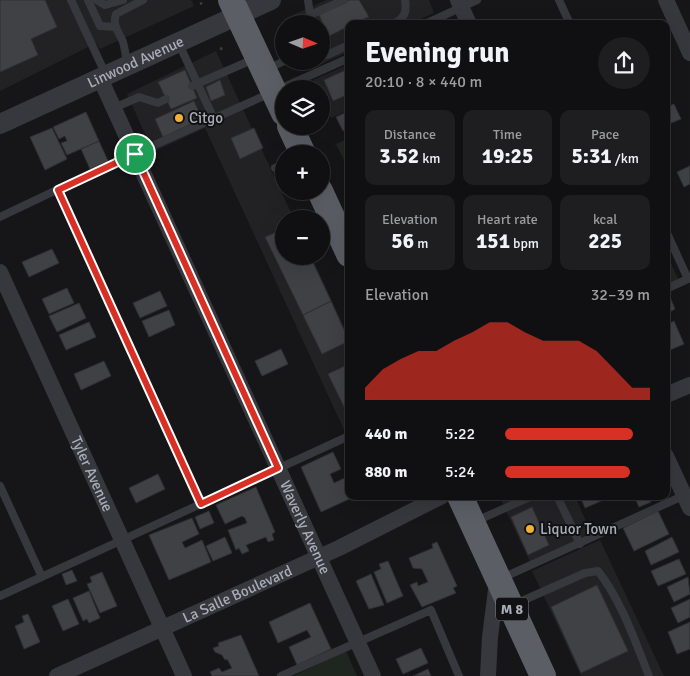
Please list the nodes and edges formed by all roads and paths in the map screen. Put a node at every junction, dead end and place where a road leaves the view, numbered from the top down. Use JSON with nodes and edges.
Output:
{"nodes":[{"id":1,"x":70,"y":0,"type":"edge"},
{"id":2,"x":88,"y":0,"type":"edge"},
{"id":3,"x":97,"y":0,"type":"edge"},
{"id":4,"x":123,"y":0,"type":"edge"},
{"id":5,"x":143,"y":0,"type":"edge"},
{"id":6,"x":271,"y":0,"type":"edge"},
{"id":7,"x":308,"y":0,"type":"edge"},
{"id":8,"x":344,"y":0,"type":"edge"},
{"id":9,"x":405,"y":0,"type":"edge"},
{"id":10,"x":559,"y":0,"type":"edge"},
{"id":11,"x":666,"y":0,"type":"edge"},
{"id":12,"x":205,"y":1,"type":"dead end"},
{"id":13,"x":466,"y":2,"type":"edge"},
{"id":14,"x":200,"y":4,"type":"dead end"},
{"id":15,"x":235,"y":7,"type":"edge"},
{"id":16,"x":310,"y":15,"type":"joint"},
{"id":17,"x":399,"y":20,"type":"edge"},
{"id":18,"x":432,"y":20,"type":"edge"},
{"id":19,"x":468,"y":20,"type":"edge"},
{"id":20,"x":568,"y":20,"type":"edge"},
{"id":21,"x":115,"y":27,"type":"junction"},
{"id":22,"x":178,"y":42,"type":"junction"},
{"id":23,"x":226,"y":47,"type":"dead end"},
{"id":24,"x":345,"y":47,"type":"edge"},
{"id":25,"x":220,"y":49,"type":"dead end"},
{"id":26,"x":690,"y":53,"type":"edge"},
{"id":27,"x":330,"y":54,"type":"edge"},
{"id":28,"x":345,"y":59,"type":"edge"},
{"id":29,"x":128,"y":66,"type":"junction"},
{"id":30,"x":103,"y":77,"type":"junction"},
{"id":31,"x":273,"y":79,"type":"edge"},
{"id":32,"x":195,"y":85,"type":"junction"},
{"id":33,"x":166,"y":99,"type":"dead end"},
{"id":34,"x":114,"y":108,"type":"junction"},
{"id":35,"x":214,"y":119,"type":"junction"},
{"id":36,"x":0,"y":124,"type":"edge"},
{"id":37,"x":135,"y":154,"type":"junction"},
{"id":38,"x":58,"y":190,"type":"junction"},
{"id":39,"x":324,"y":200,"type":"edge"},
{"id":40,"x":0,"y":217,"type":"edge"},
{"id":41,"x":670,"y":239,"type":"edge"},
{"id":42,"x":345,"y":245,"type":"edge"},
{"id":43,"x":0,"y":272,"type":"edge"},
{"id":44,"x":689,"y":278,"type":"edge"},
{"id":45,"x":670,"y":287,"type":"edge"},
{"id":46,"x":690,"y":385,"type":"edge"},
{"id":47,"x":670,"y":393,"type":"edge"},
{"id":48,"x":345,"y":438,"type":"edge"},
{"id":49,"x":670,"y":464,"type":"edge"},
{"id":50,"x":278,"y":468,"type":"junction"},
{"id":51,"x":0,"y":486,"type":"edge"},
{"id":52,"x":688,"y":499,"type":"edge"},
{"id":53,"x":434,"y":500,"type":"edge"},
{"id":54,"x":462,"y":500,"type":"edge"},
{"id":55,"x":523,"y":500,"type":"edge"},
{"id":56,"x":559,"y":500,"type":"edge"},
{"id":57,"x":201,"y":504,"type":"junction"},
{"id":58,"x":472,"y":523,"type":"junction"},
{"id":59,"x":122,"y":540,"type":"junction"},
{"id":60,"x":580,"y":544,"type":"junction"},
{"id":61,"x":318,"y":557,"type":"junction"},
{"id":62,"x":42,"y":577,"type":"junction"},
{"id":63,"x":498,"y":580,"type":"junction"},
{"id":64,"x":0,"y":596,"type":"edge"},
{"id":65,"x":510,"y":606,"type":"junction"},
{"id":66,"x":162,"y":628,"type":"junction"},
{"id":67,"x":357,"y":642,"type":"junction"},
{"id":68,"x":57,"y":676,"type":"edge"},
{"id":69,"x":184,"y":676,"type":"edge"},
{"id":70,"x":282,"y":676,"type":"edge"},
{"id":71,"x":373,"y":676,"type":"edge"},
{"id":72,"x":459,"y":676,"type":"edge"},
{"id":73,"x":488,"y":676,"type":"edge"},
{"id":74,"x":542,"y":676,"type":"edge"},
{"id":75,"x":649,"y":676,"type":"edge"}],
"edges":[{"from":1,"to":30,"type":"lane"},
{"from":2,"to":21,"type":"lane"},
{"from":3,"to":4,"type":"lane"},
{"from":5,"to":21,"type":"lane"},
{"from":6,"to":15,"type":"street","name":"Linwood Avenue"},
{"from":7,"to":16,"type":"lane"},
{"from":8,"to":16,"type":"lane"},
{"from":9,"to":17,"type":"lane"},
{"from":10,"to":20,"type":"lane"},
{"from":11,"to":26,"type":"street"},
{"from":12,"to":14,"type":"path"},
{"from":13,"to":18,"type":"lane"},
{"from":13,"to":19,"type":"street"},
{"from":15,"to":22,"type":"street","name":"Linwood Avenue"},
{"from":15,"to":31,"type":"highway"},
{"from":21,"to":29,"type":"lane"},
{"from":22,"to":29,"type":"street","name":"Linwood Avenue"},
{"from":22,"to":32,"type":"lane"},
{"from":23,"to":25,"type":"path"},
{"from":24,"to":27,"type":"lane"},
{"from":28,"to":31,"type":"lane"},
{"from":29,"to":30,"type":"street","name":"Linwood Avenue"},
{"from":30,"to":34,"type":"street","name":"Waverly Avenue"},
{"from":30,"to":36,"type":"street","name":"Linwood Avenue"},
{"from":31,"to":32,"type":"lane"},
{"from":31,"to":35,"type":"lane"},
{"from":32,"to":35,"type":"lane"},
{"from":33,"to":34,"type":"lane"},
{"from":34,"to":37,"type":"street","name":"Waverly Avenue"},
{"from":35,"to":37,"type":"lane"},
{"from":37,"to":38,"type":"lane"},
{"from":37,"to":50,"type":"street","name":"Waverly Avenue"},
{"from":38,"to":40,"type":"lane"},
{"from":38,"to":57,"type":"lane"},
{"from":39,"to":42,"type":"highway"},
{"from":41,"to":44,"type":"lane"},
{"from":43,"to":59,"type":"street","name":"Tyler Avenue"},
{"from":44,"to":45,"type":"lane"},
{"from":46,"to":47,"type":"street"},
{"from":48,"to":50,"type":"lane"},
{"from":49,"to":52,"type":"street"},
{"from":50,"to":57,"type":"lane"},
{"from":50,"to":61,"type":"street","name":"Waverly Avenue"},
{"from":51,"to":62,"type":"lane"},
{"from":52,"to":60,"type":"lane"},
{"from":53,"to":61,"type":"street","name":"La Salle Boulevard"},
{"from":54,"to":58,"type":"highway","number":"M 8"},
{"from":55,"to":58,"type":"lane"},
{"from":56,"to":60,"type":"lane"},
{"from":57,"to":59,"type":"lane"},
{"from":58,"to":63,"type":"highway","number":"M 8"},
{"from":59,"to":62,"type":"lane"},
{"from":59,"to":66,"type":"street","name":"Tyler Avenue"},
{"from":60,"to":63,"type":"lane"},
{"from":61,"to":66,"type":"street","name":"La Salle Boulevard"},
{"from":61,"to":67,"type":"street","name":"Waverly Avenue"},
{"from":62,"to":64,"type":"lane"},
{"from":63,"to":65,"type":"highway","number":"M 8"},
{"from":63,"to":73,"type":"street"},
{"from":65,"to":74,"type":"highway","number":"M 8"},
{"from":65,"to":75,"type":"lane"},
{"from":66,"to":68,"type":"street","name":"La Salle Boulevard"},
{"from":66,"to":69,"type":"street","name":"Tyler Avenue"},
{"from":67,"to":70,"type":"lane"},
{"from":67,"to":71,"type":"street","name":"Waverly Avenue"},
{"from":67,"to":72,"type":"lane"}]}
